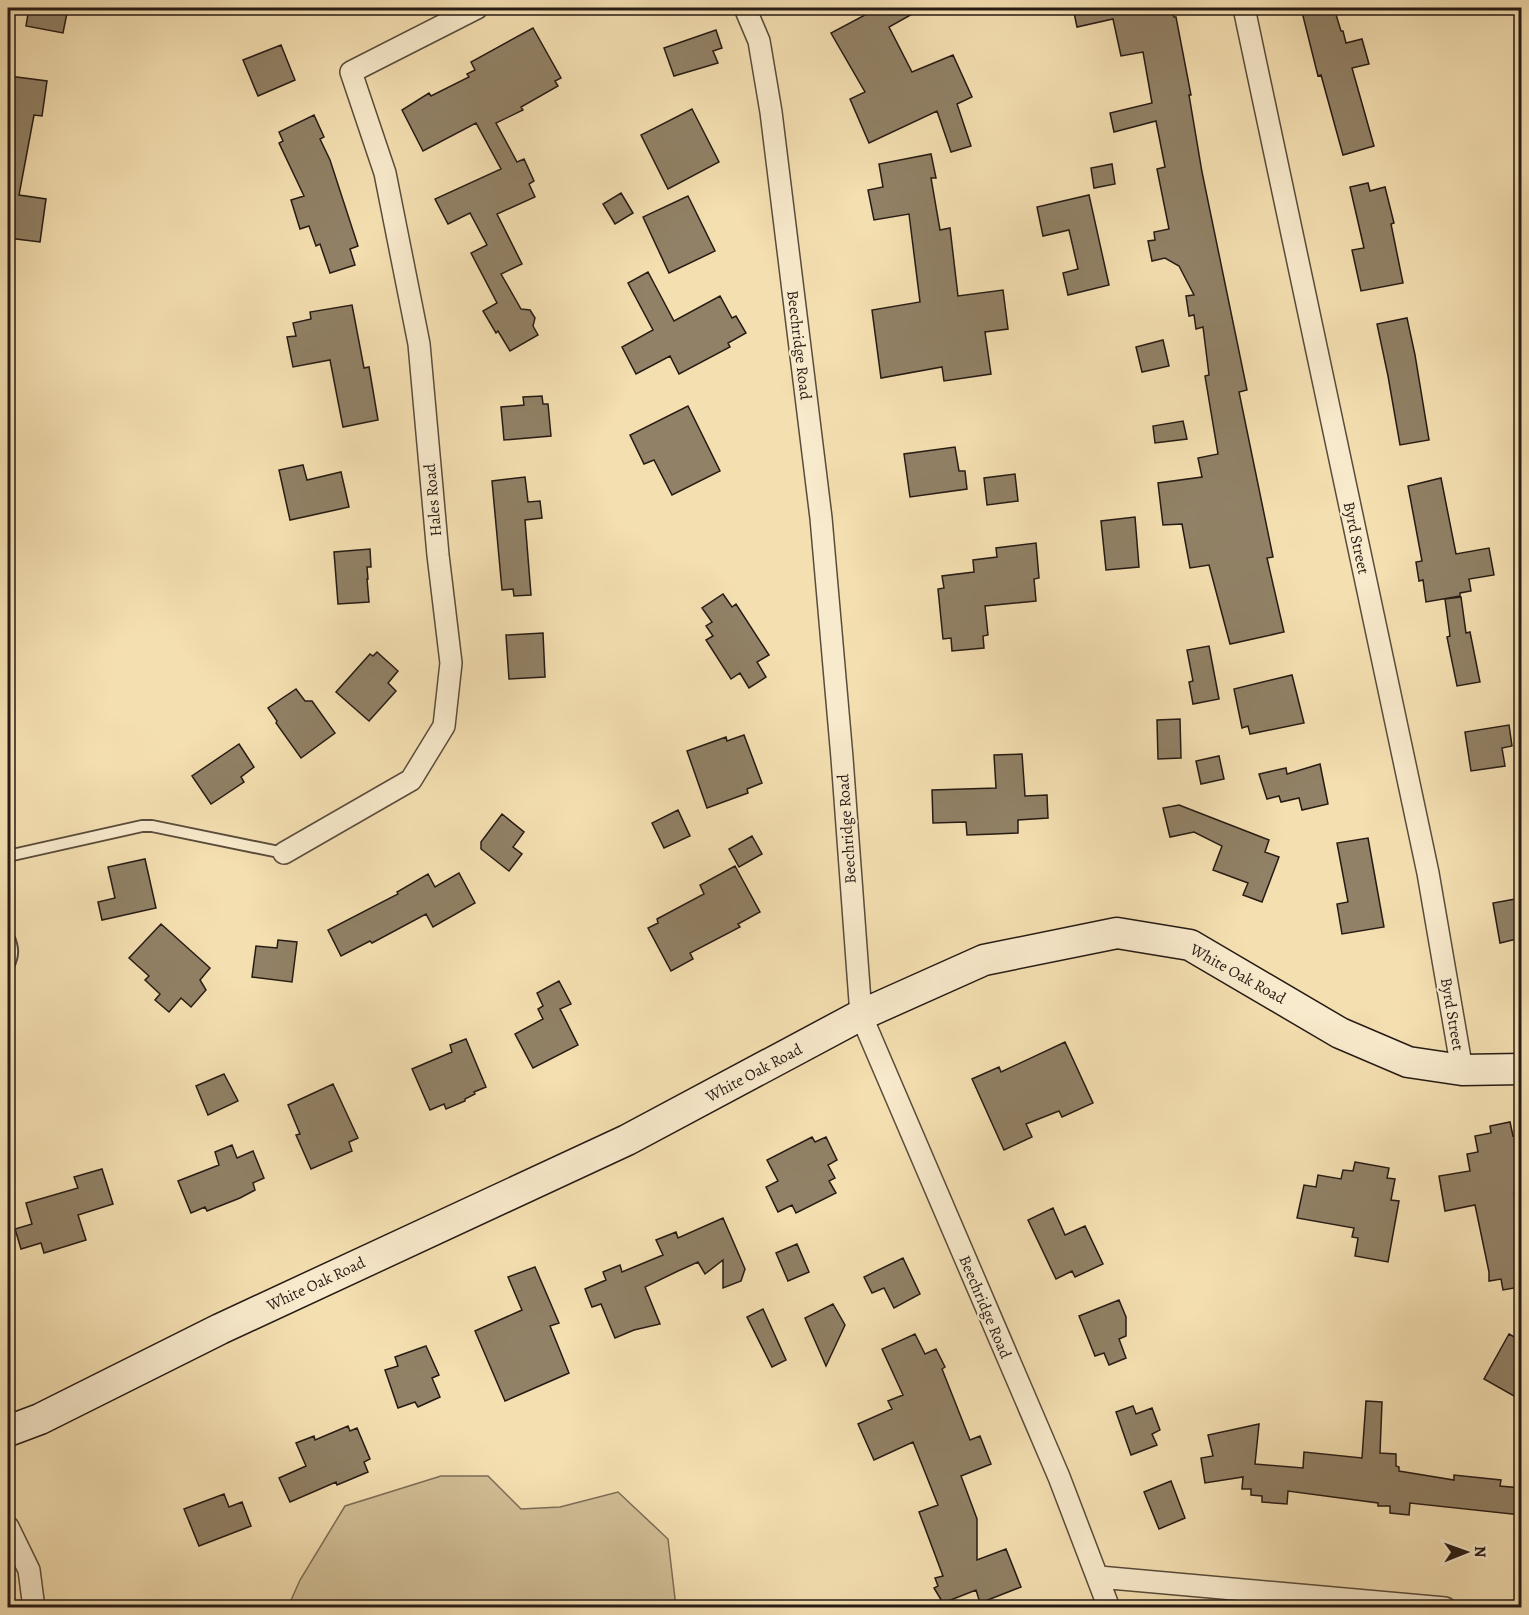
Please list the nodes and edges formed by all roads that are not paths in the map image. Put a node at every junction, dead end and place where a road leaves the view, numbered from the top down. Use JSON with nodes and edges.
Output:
{"nodes":[{"id":1,"x":477,"y":8,"type":"edge"},
{"id":2,"x":745,"y":8,"type":"edge"},
{"id":3,"x":1244,"y":8,"type":"edge"},
{"id":4,"x":284,"y":852,"type":"joint"},
{"id":5,"x":8,"y":856,"type":"edge"},
{"id":6,"x":8,"y":936,"type":"edge"},
{"id":7,"x":8,"y":966,"type":"edge"},
{"id":8,"x":861,"y":1016,"type":"junction"},
{"id":9,"x":1521,"y":1069,"type":"edge"},
{"id":10,"x":1462,"y":1070,"type":"junction"},
{"id":11,"x":8,"y":1431,"type":"edge"},
{"id":12,"x":8,"y":1527,"type":"edge"},
{"id":13,"x":1099,"y":1577,"type":"junction"},
{"id":14,"x":34,"y":1608,"type":"edge"},
{"id":15,"x":1109,"y":1608,"type":"edge"},
{"id":16,"x":1445,"y":1608,"type":"edge"}],
"edges":[{"from":1,"to":4,"type":"street","name":"Hales Road"},
{"from":2,"to":8,"type":"street","name":"Beechridge Road"},
{"from":3,"to":10,"type":"street","name":"Byrd Street"},
{"from":4,"to":5,"type":"lane"},
{"from":6,"to":7,"type":"lane"},
{"from":8,"to":10,"type":"street","name":"White Oak Road"},
{"from":8,"to":11,"type":"street","name":"White Oak Road"},
{"from":8,"to":13,"type":"street","name":"Beechridge Road"},
{"from":9,"to":10,"type":"street","name":"White Oak Road"},
{"from":12,"to":14,"type":"street"},
{"from":13,"to":15,"type":"street","name":"Beechridge Road"},
{"from":13,"to":16,"type":"street"}]}
